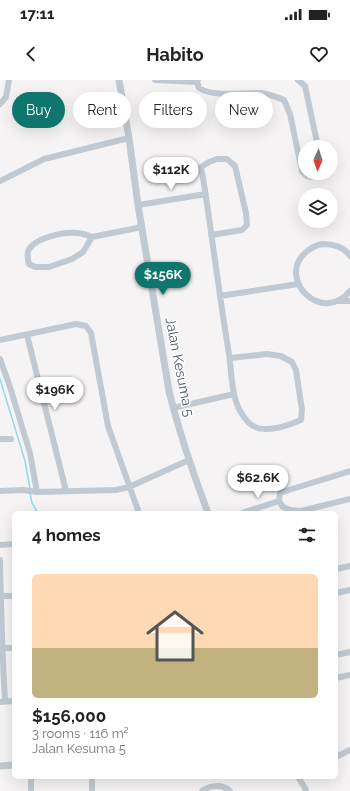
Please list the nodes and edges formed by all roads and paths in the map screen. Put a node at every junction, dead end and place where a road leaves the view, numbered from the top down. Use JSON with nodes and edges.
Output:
{"nodes":[{"id":1,"x":9,"y":80,"type":"edge"},
{"id":2,"x":118,"y":80,"type":"edge"},
{"id":3,"x":155,"y":80,"type":"edge"},
{"id":4,"x":298,"y":80,"type":"edge"},
{"id":5,"x":198,"y":81,"type":"edge"},
{"id":6,"x":0,"y":104,"type":"edge"},
{"id":7,"x":129,"y":138,"type":"junction"},
{"id":8,"x":317,"y":140,"type":"edge"},
{"id":9,"x":298,"y":152,"type":"edge"},
{"id":10,"x":0,"y":181,"type":"edge"},
{"id":11,"x":206,"y":194,"type":"junction"},
{"id":12,"x":138,"y":205,"type":"junction"},
{"id":13,"x":142,"y":227,"type":"junction"},
{"id":14,"x":211,"y":234,"type":"junction"},
{"id":15,"x":92,"y":237,"type":"junction"},
{"id":16,"x":350,"y":256,"type":"edge"},
{"id":17,"x":298,"y":284,"type":"junction"},
{"id":18,"x":350,"y":291,"type":"edge"},
{"id":19,"x":220,"y":296,"type":"junction"},
{"id":20,"x":338,"y":301,"type":"junction"},
{"id":21,"x":350,"y":301,"type":"edge"},
{"id":22,"x":27,"y":335,"type":"junction"},
{"id":23,"x":0,"y":340,"type":"edge"},
{"id":24,"x":230,"y":358,"type":"junction"},
{"id":25,"x":0,"y":359,"type":"edge"},
{"id":26,"x":234,"y":394,"type":"junction"},
{"id":27,"x":173,"y":408,"type":"junction"},
{"id":28,"x":0,"y":439,"type":"edge"},
{"id":29,"x":11,"y":439,"type":"dead end"},
{"id":30,"x":189,"y":460,"type":"junction"},
{"id":31,"x":350,"y":471,"type":"edge"},
{"id":32,"x":129,"y":487,"type":"junction"},
{"id":33,"x":0,"y":491,"type":"edge"},
{"id":34,"x":32,"y":491,"type":"junction"},
{"id":35,"x":66,"y":491,"type":"junction"},
{"id":36,"x":350,"y":499,"type":"edge"},
{"id":37,"x":279,"y":502,"type":"junction"},
{"id":38,"x":137,"y":511,"type":"edge"},
{"id":39,"x":207,"y":511,"type":"edge"},
{"id":40,"x":249,"y":511,"type":"edge"},
{"id":41,"x":12,"y":544,"type":"edge"},
{"id":42,"x":0,"y":545,"type":"edge"},
{"id":43,"x":0,"y":560,"type":"edge"},
{"id":44,"x":350,"y":566,"type":"edge"},
{"id":45,"x":338,"y":569,"type":"edge"},
{"id":46,"x":350,"y":590,"type":"edge"},
{"id":47,"x":338,"y":593,"type":"edge"},
{"id":48,"x":0,"y":596,"type":"edge"},
{"id":49,"x":12,"y":596,"type":"edge"},
{"id":50,"x":1,"y":648,"type":"edge"},
{"id":51,"x":12,"y":648,"type":"edge"},
{"id":52,"x":350,"y":652,"type":"edge"},
{"id":53,"x":338,"y":655,"type":"edge"},
{"id":54,"x":350,"y":675,"type":"edge"},
{"id":55,"x":338,"y":678,"type":"edge"},
{"id":56,"x":12,"y":701,"type":"edge"},
{"id":57,"x":2,"y":702,"type":"edge"},
{"id":58,"x":350,"y":750,"type":"edge"},
{"id":59,"x":338,"y":755,"type":"edge"},
{"id":60,"x":12,"y":765,"type":"edge"},
{"id":61,"x":0,"y":766,"type":"edge"},
{"id":62,"x":31,"y":779,"type":"edge"},
{"id":63,"x":92,"y":779,"type":"edge"},
{"id":64,"x":300,"y":779,"type":"edge"},
{"id":65,"x":31,"y":791,"type":"edge"},
{"id":66,"x":92,"y":791,"type":"edge"},
{"id":67,"x":202,"y":791,"type":"edge"},
{"id":68,"x":230,"y":791,"type":"edge"},
{"id":69,"x":306,"y":791,"type":"edge"}],
"edges":[{"from":1,"to":6,"type":"street"},
{"from":2,"to":7,"type":"street","name":"Jalan Kesuma 5"},
{"from":3,"to":5,"type":"street"},
{"from":4,"to":8,"type":"street"},
{"from":5,"to":9,"type":"street"},
{"from":7,"to":10,"type":"street"},
{"from":7,"to":12,"type":"street","name":"Jalan Kesuma 5"},
{"from":11,"to":12,"type":"street"},
{"from":11,"to":14,"type":"street"},
{"from":11,"to":14,"type":"street"},
{"from":12,"to":13,"type":"street","name":"Jalan Kesuma 5"},
{"from":13,"to":15,"type":"street"},
{"from":13,"to":27,"type":"street","name":"Jalan Kesuma 5"},
{"from":14,"to":19,"type":"street"},
{"from":15,"to":15,"type":"street"},
{"from":16,"to":17,"type":"street"},
{"from":17,"to":19,"type":"street"},
{"from":17,"to":20,"type":"street"},
{"from":18,"to":20,"type":"street"},
{"from":19,"to":24,"type":"street"},
{"from":20,"to":21,"type":"street"},
{"from":22,"to":23,"type":"street"},
{"from":22,"to":32,"type":"street"},
{"from":22,"to":35,"type":"street"},
{"from":24,"to":26,"type":"street"},
{"from":24,"to":26,"type":"street"},
{"from":25,"to":34,"type":"street"},
{"from":26,"to":27,"type":"street"},
{"from":27,"to":30,"type":"street","name":"Jalan Kesuma 5"},
{"from":28,"to":29,"type":"street"},
{"from":30,"to":32,"type":"street"},
{"from":30,"to":39,"type":"street","name":"Jalan Kesuma 5"},
{"from":31,"to":37,"type":"street"},
{"from":32,"to":35,"type":"street"},
{"from":32,"to":38,"type":"street"},
{"from":33,"to":34,"type":"street"},
{"from":34,"to":35,"type":"street"},
{"from":36,"to":37,"type":"street"},
{"from":37,"to":40,"type":"street"},
{"from":41,"to":42,"type":"street"},
{"from":43,"to":48,"type":"street"},
{"from":44,"to":45,"type":"street"},
{"from":46,"to":47,"type":"street"},
{"from":48,"to":49,"type":"street"},
{"from":48,"to":50,"type":"street"},
{"from":50,"to":51,"type":"street"},
{"from":50,"to":57,"type":"street"},
{"from":52,"to":53,"type":"street"},
{"from":54,"to":55,"type":"street"},
{"from":56,"to":57,"type":"street"},
{"from":58,"to":59,"type":"street"},
{"from":60,"to":61,"type":"street"},
{"from":62,"to":65,"type":"street"},
{"from":63,"to":66,"type":"street"},
{"from":64,"to":69,"type":"street"},
{"from":67,"to":68,"type":"street"}]}
